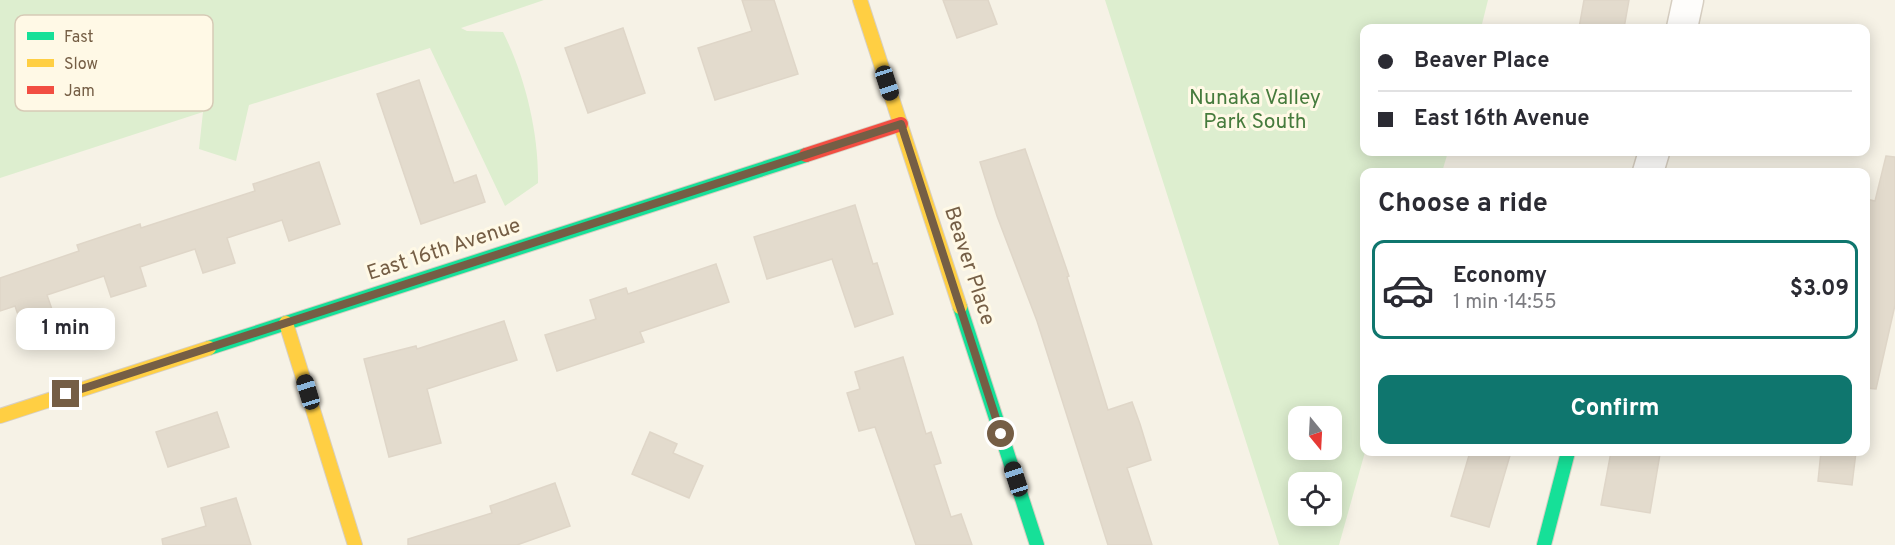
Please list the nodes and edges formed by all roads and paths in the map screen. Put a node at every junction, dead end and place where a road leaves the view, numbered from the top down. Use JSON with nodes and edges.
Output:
{"nodes":[{"id":1,"x":860,"y":0,"type":"edge"},
{"id":2,"x":1688,"y":0,"type":"edge"},
{"id":3,"x":1683,"y":24,"type":"edge"},
{"id":4,"x":901,"y":124,"type":"junction"},
{"id":5,"x":286,"y":323,"type":"junction"},
{"id":6,"x":0,"y":416,"type":"edge"},
{"id":7,"x":1567,"y":456,"type":"edge"},
{"id":8,"x":355,"y":545,"type":"edge"},
{"id":9,"x":1037,"y":545,"type":"edge"},
{"id":10,"x":1544,"y":545,"type":"edge"}],
"edges":[{"from":1,"to":4,"type":"street","name":"Beaver Place"},
{"from":2,"to":3,"type":"street"},
{"from":4,"to":5,"type":"street","name":"East 16th Avenue"},
{"from":4,"to":9,"type":"street","name":"Beaver Place"},
{"from":5,"to":6,"type":"street","name":"East 16th Avenue"},
{"from":5,"to":8,"type":"street"},
{"from":7,"to":10,"type":"street"}]}
